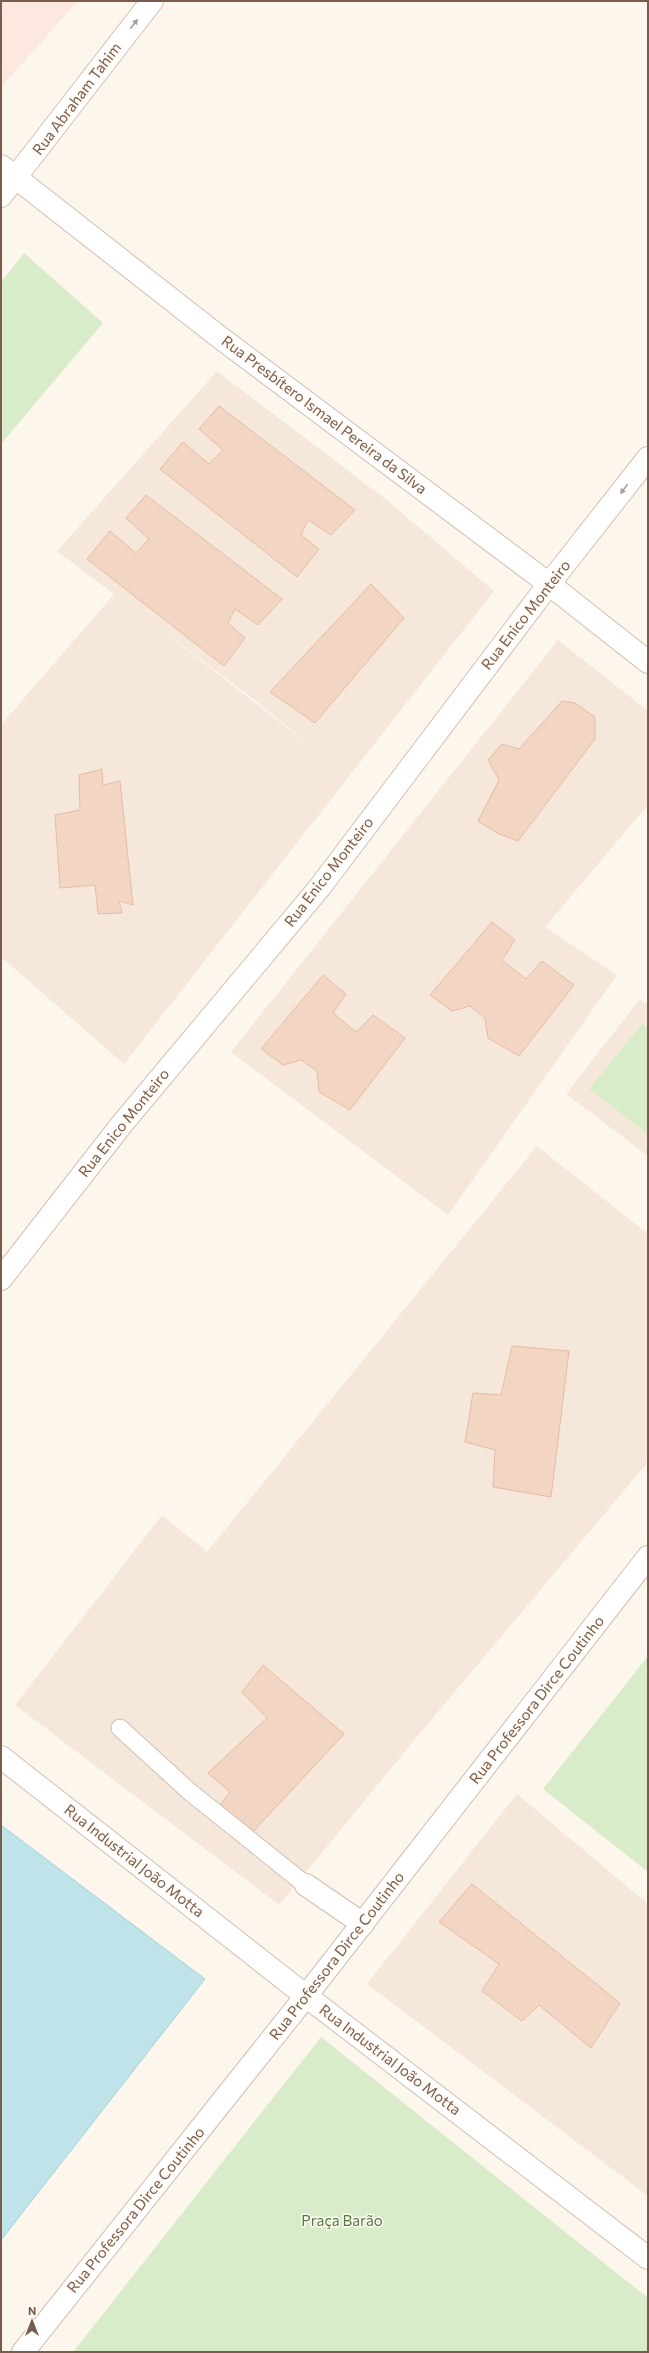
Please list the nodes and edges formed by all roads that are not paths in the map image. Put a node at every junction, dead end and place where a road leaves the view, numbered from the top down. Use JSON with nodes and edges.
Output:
{"nodes":[{"id":1,"x":152,"y":1,"type":"edge"},
{"id":2,"x":9,"y":172,"type":"edge"},
{"id":3,"x":1,"y":196,"type":"edge"},
{"id":4,"x":648,"y":458,"type":"edge"},
{"id":5,"x":550,"y":584,"type":"junction"},
{"id":6,"x":648,"y":662,"type":"edge"},
{"id":7,"x":1,"y":1279,"type":"edge"},
{"id":8,"x":648,"y":1557,"type":"edge"},
{"id":9,"x":120,"y":1728,"type":"dead end"},
{"id":10,"x":1,"y":1757,"type":"edge"},
{"id":11,"x":306,"y":1885,"type":"joint"},
{"id":12,"x":363,"y":1924,"type":"junction"},
{"id":13,"x":306,"y":1996,"type":"junction"},
{"id":14,"x":648,"y":2258,"type":"edge"},
{"id":15,"x":23,"y":2352,"type":"edge"}],
"edges":[{"from":2,"to":1,"type":"street","name":"Rua Abraham Tahim","one_way":true},
{"from":2,"to":3,"type":"street","name":"Rua Abraham Tahim"},
{"from":2,"to":5,"type":"street","name":"Rua Presbítero Ismael Pereira da Silva"},
{"from":4,"to":5,"type":"street","name":"Rua Enico Monteiro","one_way":true},
{"from":5,"to":6,"type":"street","name":"Rua Presbítero Ismael Pereira da Silva"},
{"from":5,"to":7,"type":"street","name":"Rua Enico Monteiro"},
{"from":8,"to":12,"type":"street","name":"Rua Professora Dirce Coutinho"},
{"from":9,"to":11,"type":"lane"},
{"from":10,"to":13,"type":"street","name":"Rua Industrial João Motta"},
{"from":11,"to":12,"type":"street"},
{"from":12,"to":13,"type":"street","name":"Rua Professora Dirce Coutinho"},
{"from":13,"to":14,"type":"street","name":"Rua Industrial João Motta"},
{"from":13,"to":15,"type":"street","name":"Rua Professora Dirce Coutinho"}]}
